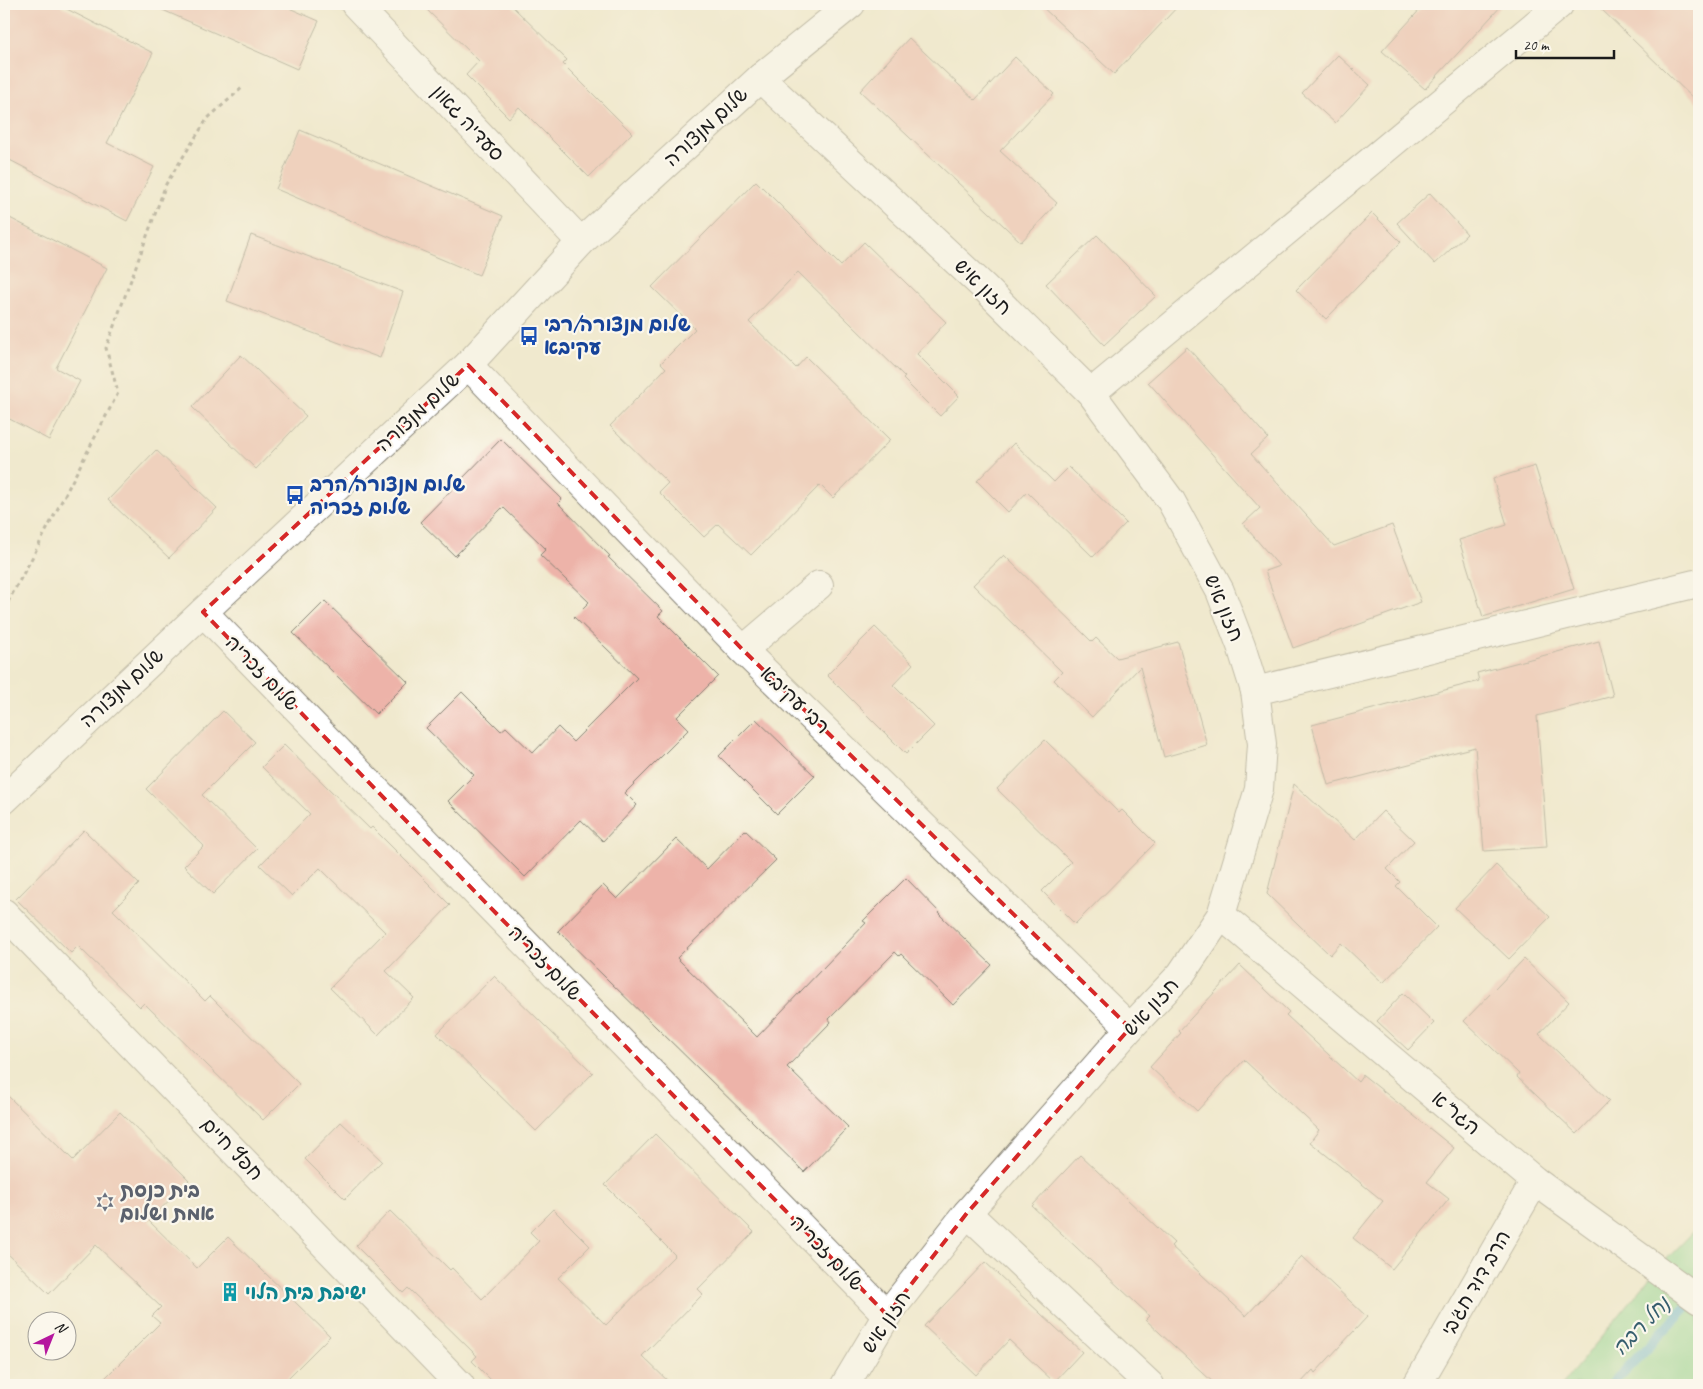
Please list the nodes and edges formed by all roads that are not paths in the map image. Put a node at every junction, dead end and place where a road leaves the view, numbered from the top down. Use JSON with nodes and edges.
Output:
{"nodes":[{"id":1,"x":355,"y":4,"type":"edge"},
{"id":2,"x":823,"y":4,"type":"edge"},
{"id":3,"x":851,"y":4,"type":"edge"},
{"id":4,"x":1559,"y":5,"type":"edge"},
{"id":5,"x":760,"y":78,"type":"junction"},
{"id":6,"x":581,"y":242,"type":"junction"},
{"id":7,"x":468,"y":365,"type":"junction"},
{"id":8,"x":1091,"y":392,"type":"junction"},
{"id":9,"x":1694,"y":584,"type":"dead end"},
{"id":10,"x":819,"y":585,"type":"dead end"},
{"id":11,"x":203,"y":612,"type":"junction"},
{"id":12,"x":744,"y":650,"type":"junction"},
{"id":13,"x":1255,"y":692,"type":"junction"},
{"id":14,"x":4,"y":800,"type":"edge"},
{"id":15,"x":4,"y":913,"type":"edge"},
{"id":16,"x":1221,"y":915,"type":"junction"},
{"id":17,"x":1130,"y":1028,"type":"junction"},
{"id":18,"x":1535,"y":1181,"type":"junction"},
{"id":19,"x":967,"y":1213,"type":"junction"},
{"id":20,"x":1699,"y":1300,"type":"edge"},
{"id":21,"x":887,"y":1315,"type":"junction"},
{"id":22,"x":460,"y":1385,"type":"edge"},
{"id":23,"x":844,"y":1385,"type":"edge"},
{"id":24,"x":1150,"y":1385,"type":"edge"},
{"id":25,"x":1417,"y":1385,"type":"edge"}],
"edges":[{"from":1,"to":6,"type":"street","name":"סעדיה גאון"},
{"from":2,"to":5,"type":"street","name":"שלום מנצורה"},
{"from":3,"to":5,"type":"street","name":"שלום מנצורה"},
{"from":4,"to":8,"type":"street"},
{"from":5,"to":6,"type":"street","name":"שלום מנצורה"},
{"from":5,"to":8,"type":"street","name":"חזון איש"},
{"from":6,"to":7,"type":"street","name":"שלום מנצורה"},
{"from":7,"to":11,"type":"street","name":"שלום מנצורה"},
{"from":7,"to":12,"type":"street","name":"רבי עקיבא"},
{"from":8,"to":13,"type":"street","name":"חזון איש"},
{"from":9,"to":13,"type":"street"},
{"from":10,"to":12,"type":"street"},
{"from":11,"to":14,"type":"street","name":"שלום מנצורה"},
{"from":11,"to":21,"type":"street","name":"שלום זכריה"},
{"from":12,"to":17,"type":"street","name":"רבי עקיבא"},
{"from":13,"to":16,"type":"street","name":"חזון איש"},
{"from":15,"to":22,"type":"street","name":"חפץ חיים"},
{"from":16,"to":17,"type":"street","name":"חזון איש"},
{"from":16,"to":18,"type":"street","name":"הגר\"א"},
{"from":17,"to":19,"type":"street","name":"חזון איש"},
{"from":18,"to":20,"type":"street","name":"הגר\"א"},
{"from":18,"to":25,"type":"street","name":"הרב דוד חג'בי"},
{"from":19,"to":21,"type":"street","name":"חזון איש"},
{"from":19,"to":24,"type":"street"},
{"from":21,"to":23,"type":"street","name":"חזון איש"}]}
